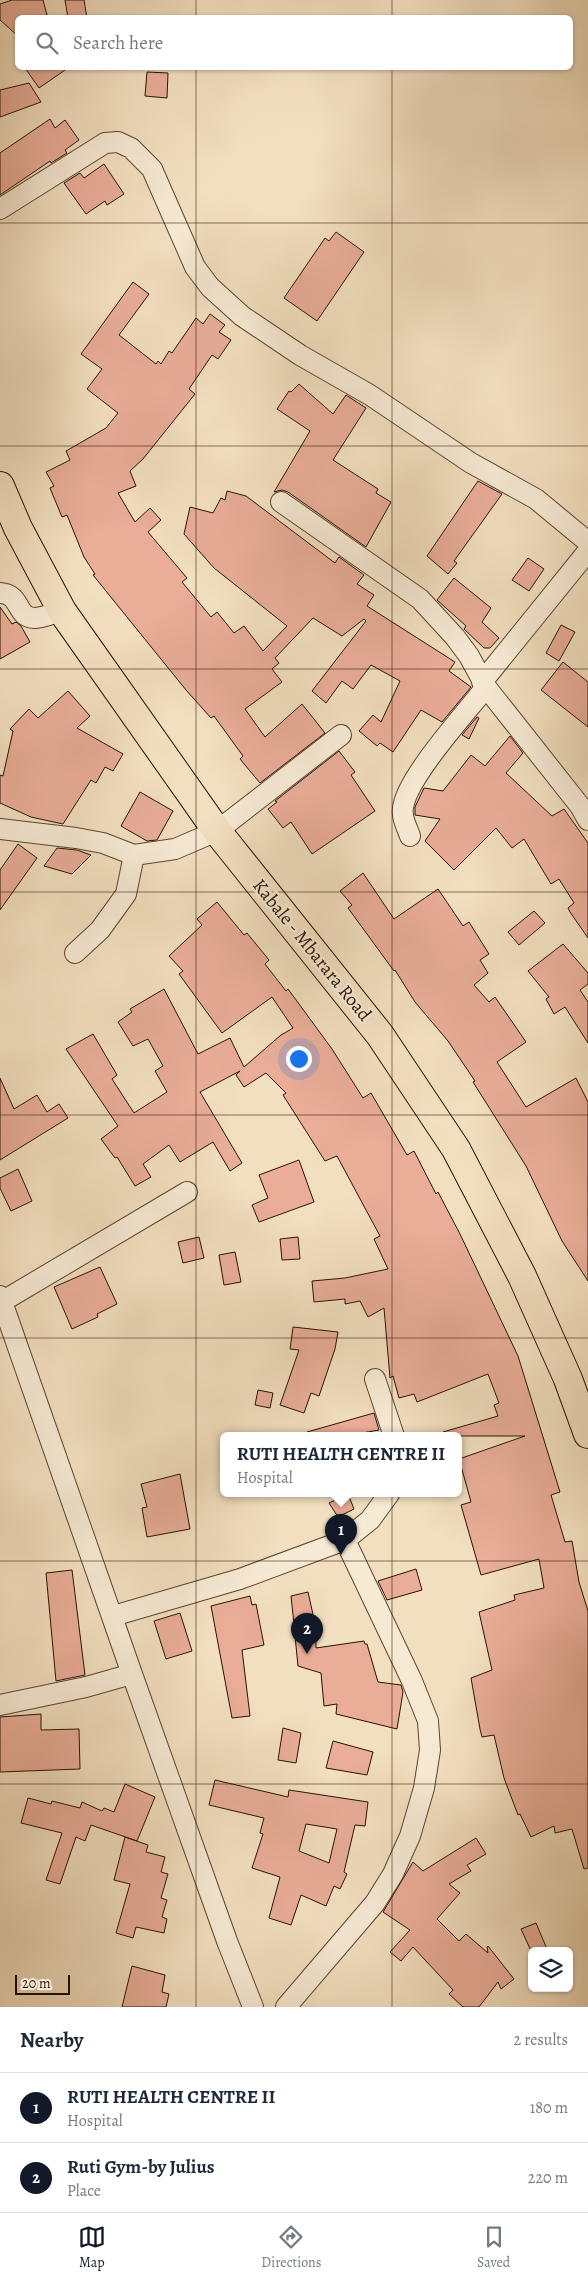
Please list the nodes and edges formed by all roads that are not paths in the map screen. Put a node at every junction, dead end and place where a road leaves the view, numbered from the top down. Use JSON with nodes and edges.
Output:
{"nodes":[{"id":1,"x":0,"y":209,"type":"edge"},
{"id":2,"x":0,"y":486,"type":"edge"},
{"id":3,"x":282,"y":502,"type":"dead end"},
{"id":4,"x":588,"y":542,"type":"edge"},
{"id":5,"x":588,"y":550,"type":"edge"},
{"id":6,"x":0,"y":593,"type":"edge"},
{"id":7,"x":62,"y":611,"type":"junction"},
{"id":8,"x":484,"y":684,"type":"junction"},
{"id":9,"x":340,"y":735,"type":"dead end"},
{"id":10,"x":588,"y":820,"type":"edge"},
{"id":11,"x":0,"y":829,"type":"edge"},
{"id":12,"x":217,"y":831,"type":"junction"},
{"id":13,"x":410,"y":836,"type":"dead end"},
{"id":14,"x":134,"y":855,"type":"junction"},
{"id":15,"x":75,"y":954,"type":"dead end"},
{"id":16,"x":187,"y":1192,"type":"dead end"},
{"id":17,"x":1,"y":1299,"type":"edge"},
{"id":18,"x":6,"y":1333,"type":"edge"},
{"id":19,"x":375,"y":1378,"type":"dead end"},
{"id":20,"x":393,"y":1432,"type":"edge"},
{"id":21,"x":588,"y":1434,"type":"edge"},
{"id":22,"x":387,"y":1497,"type":"edge"},
{"id":23,"x":345,"y":1540,"type":"junction"},
{"id":24,"x":113,"y":1616,"type":"junction"},
{"id":25,"x":132,"y":1674,"type":"junction"},
{"id":26,"x":0,"y":1705,"type":"edge"},
{"id":27,"x":253,"y":2007,"type":"edge"},
{"id":28,"x":286,"y":2007,"type":"edge"}],
"edges":[{"from":1,"to":4,"type":"street"},
{"from":2,"to":7,"type":"main road","name":"Kabale - Mbarara Road"},
{"from":3,"to":8,"type":"street"},
{"from":5,"to":8,"type":"street"},
{"from":6,"to":7,"type":"street"},
{"from":7,"to":12,"type":"main road","name":"Kabale - Mbarara Road"},
{"from":8,"to":10,"type":"street"},
{"from":8,"to":13,"type":"street"},
{"from":9,"to":12,"type":"street"},
{"from":11,"to":14,"type":"street"},
{"from":12,"to":14,"type":"street"},
{"from":12,"to":21,"type":"main road","name":"Kabale - Mbarara Road"},
{"from":14,"to":15,"type":"street"},
{"from":16,"to":17,"type":"street"},
{"from":17,"to":18,"type":"street"},
{"from":18,"to":24,"type":"street"},
{"from":19,"to":20,"type":"street"},
{"from":22,"to":23,"type":"street"},
{"from":23,"to":24,"type":"street"},
{"from":23,"to":28,"type":"street"},
{"from":24,"to":25,"type":"street"},
{"from":25,"to":26,"type":"street"},
{"from":25,"to":27,"type":"street"}]}
